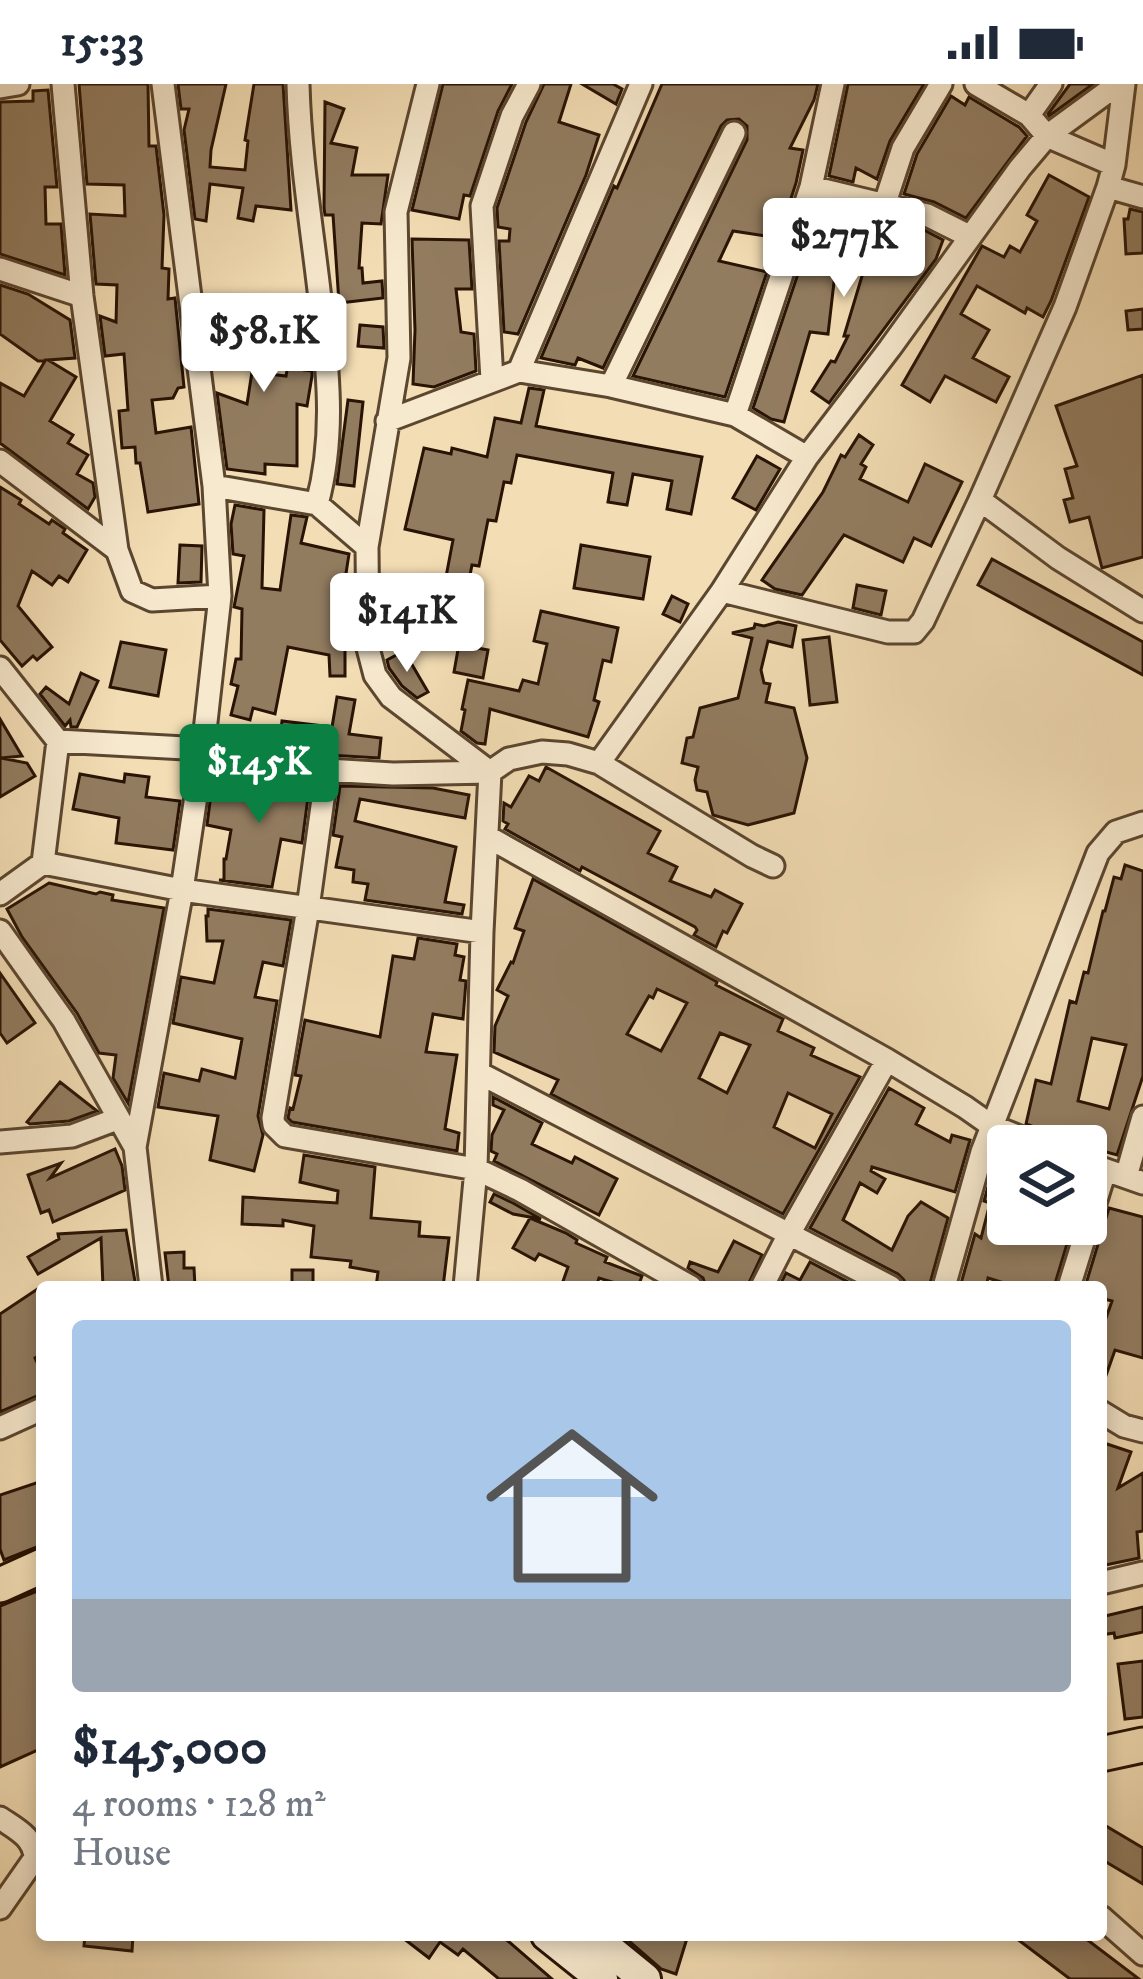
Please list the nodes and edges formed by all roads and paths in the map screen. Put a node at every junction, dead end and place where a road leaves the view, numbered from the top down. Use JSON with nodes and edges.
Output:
{"nodes":[{"id":1,"x":18,"y":84,"type":"edge"},
{"id":2,"x":63,"y":84,"type":"edge"},
{"id":3,"x":163,"y":84,"type":"edge"},
{"id":4,"x":298,"y":84,"type":"edge"},
{"id":5,"x":428,"y":84,"type":"edge"},
{"id":6,"x":530,"y":84,"type":"edge"},
{"id":7,"x":641,"y":84,"type":"edge"},
{"id":8,"x":832,"y":84,"type":"edge"},
{"id":9,"x":941,"y":84,"type":"edge"},
{"id":10,"x":976,"y":84,"type":"edge"},
{"id":11,"x":1051,"y":84,"type":"edge"},
{"id":12,"x":1121,"y":84,"type":"edge"},
{"id":13,"x":0,"y":87,"type":"edge"},
{"id":14,"x":1030,"y":115,"type":"junction"},
{"id":15,"x":734,"y":134,"type":"dead end"},
{"id":16,"x":1047,"y":136,"type":"junction"},
{"id":17,"x":1111,"y":176,"type":"junction"},
{"id":18,"x":811,"y":188,"type":"junction"},
{"id":19,"x":1143,"y":196,"type":"edge"},
{"id":20,"x":885,"y":203,"type":"junction"},
{"id":21,"x":969,"y":236,"type":"junction"},
{"id":22,"x":0,"y":269,"type":"edge"},
{"id":23,"x":82,"y":296,"type":"junction"},
{"id":24,"x":520,"y":370,"type":"junction"},
{"id":25,"x":491,"y":380,"type":"junction"},
{"id":26,"x":611,"y":386,"type":"junction"},
{"id":27,"x":735,"y":416,"type":"junction"},
{"id":28,"x":387,"y":421,"type":"junction"},
{"id":29,"x":807,"y":457,"type":"junction"},
{"id":30,"x":0,"y":461,"type":"edge"},
{"id":31,"x":214,"y":486,"type":"junction"},
{"id":32,"x":980,"y":500,"type":"junction"},
{"id":33,"x":317,"y":504,"type":"junction"},
{"id":34,"x":367,"y":547,"type":"junction"},
{"id":35,"x":117,"y":550,"type":"junction"},
{"id":36,"x":722,"y":591,"type":"junction"},
{"id":37,"x":220,"y":596,"type":"junction"},
{"id":38,"x":1143,"y":611,"type":"edge"},
{"id":39,"x":0,"y":668,"type":"edge"},
{"id":40,"x":58,"y":741,"type":"junction"},
{"id":41,"x":202,"y":749,"type":"junction"},
{"id":42,"x":598,"y":763,"type":"junction"},
{"id":43,"x":327,"y":770,"type":"junction"},
{"id":44,"x":490,"y":772,"type":"junction"},
{"id":45,"x":1143,"y":823,"type":"edge"},
{"id":46,"x":488,"y":837,"type":"junction"},
{"id":47,"x":43,"y":863,"type":"junction"},
{"id":48,"x":772,"y":866,"type":"dead end"},
{"id":49,"x":182,"y":890,"type":"junction"},
{"id":50,"x":0,"y":894,"type":"edge"},
{"id":51,"x":308,"y":908,"type":"junction"},
{"id":52,"x":0,"y":931,"type":"edge"},
{"id":53,"x":482,"y":932,"type":"junction"},
{"id":54,"x":887,"y":1060,"type":"junction"},
{"id":55,"x":479,"y":1073,"type":"junction"},
{"id":56,"x":1143,"y":1118,"type":"edge"},
{"id":57,"x":117,"y":1119,"type":"junction"},
{"id":58,"x":991,"y":1125,"type":"edge"},
{"id":59,"x":992,"y":1125,"type":"edge"},
{"id":60,"x":987,"y":1139,"type":"edge"},
{"id":61,"x":0,"y":1142,"type":"edge"},
{"id":62,"x":135,"y":1147,"type":"junction"},
{"id":63,"x":476,"y":1169,"type":"junction"},
{"id":64,"x":1115,"y":1174,"type":"edge"},
{"id":65,"x":789,"y":1234,"type":"junction"},
{"id":66,"x":150,"y":1281,"type":"edge"},
{"id":67,"x":472,"y":1281,"type":"edge"},
{"id":68,"x":680,"y":1281,"type":"edge"},
{"id":69,"x":766,"y":1281,"type":"edge"},
{"id":70,"x":879,"y":1281,"type":"edge"},
{"id":71,"x":946,"y":1281,"type":"edge"},
{"id":72,"x":1071,"y":1281,"type":"edge"},
{"id":73,"x":36,"y":1412,"type":"edge"},
{"id":74,"x":1107,"y":1416,"type":"edge"},
{"id":75,"x":0,"y":1428,"type":"edge"},
{"id":76,"x":1143,"y":1432,"type":"edge"},
{"id":77,"x":36,"y":1570,"type":"edge"},
{"id":78,"x":1143,"y":1574,"type":"edge"},
{"id":79,"x":1107,"y":1582,"type":"edge"},
{"id":80,"x":0,"y":1586,"type":"edge"},
{"id":81,"x":1143,"y":1745,"type":"edge"},
{"id":82,"x":1107,"y":1753,"type":"edge"},
{"id":83,"x":0,"y":1817,"type":"edge"},
{"id":84,"x":0,"y":1908,"type":"edge"},
{"id":85,"x":1107,"y":1922,"type":"edge"},
{"id":86,"x":554,"y":1941,"type":"edge"},
{"id":87,"x":598,"y":1941,"type":"edge"},
{"id":88,"x":1143,"y":1954,"type":"edge"},
{"id":89,"x":602,"y":1979,"type":"edge"},
{"id":90,"x":645,"y":1979,"type":"edge"}],
"edges":[{"from":1,"to":13,"type":"street"},
{"from":2,"to":23,"type":"street"},
{"from":3,"to":31,"type":"street"},
{"from":4,"to":33,"type":"street"},
{"from":5,"to":28,"type":"street"},
{"from":6,"to":25,"type":"street"},
{"from":7,"to":24,"type":"street"},
{"from":8,"to":18,"type":"street"},
{"from":9,"to":20,"type":"street"},
{"from":10,"to":14,"type":"street"},
{"from":11,"to":14,"type":"street"},
{"from":12,"to":16,"type":"street"},
{"from":12,"to":17,"type":"street"},
{"from":14,"to":16,"type":"street"},
{"from":15,"to":26,"type":"street"},
{"from":16,"to":17,"type":"street"},
{"from":16,"to":21,"type":"street"},
{"from":17,"to":19,"type":"street"},
{"from":17,"to":32,"type":"street"},
{"from":18,"to":20,"type":"street"},
{"from":18,"to":27,"type":"street"},
{"from":20,"to":21,"type":"street"},
{"from":21,"to":29,"type":"street"},
{"from":22,"to":23,"type":"street"},
{"from":23,"to":35,"type":"street"},
{"from":24,"to":25,"type":"street"},
{"from":24,"to":26,"type":"street"},
{"from":25,"to":28,"type":"street"},
{"from":26,"to":27,"type":"street"},
{"from":27,"to":29,"type":"street"},
{"from":28,"to":34,"type":"street"},
{"from":29,"to":36,"type":"street"},
{"from":30,"to":35,"type":"street"},
{"from":31,"to":33,"type":"street"},
{"from":31,"to":37,"type":"street"},
{"from":32,"to":36,"type":"street"},
{"from":32,"to":38,"type":"street"},
{"from":33,"to":34,"type":"street"},
{"from":34,"to":44,"type":"street"},
{"from":35,"to":37,"type":"street"},
{"from":36,"to":42,"type":"street"},
{"from":37,"to":41,"type":"street"},
{"from":39,"to":40,"type":"street"},
{"from":40,"to":41,"type":"street"},
{"from":40,"to":47,"type":"street"},
{"from":41,"to":43,"type":"street"},
{"from":41,"to":49,"type":"street"},
{"from":42,"to":44,"type":"street"},
{"from":42,"to":48,"type":"street"},
{"from":43,"to":44,"type":"street"},
{"from":43,"to":51,"type":"street"},
{"from":44,"to":46,"type":"street"},
{"from":45,"to":59,"type":"street"},
{"from":46,"to":53,"type":"street"},
{"from":46,"to":54,"type":"street"},
{"from":47,"to":49,"type":"street"},
{"from":47,"to":50,"type":"street"},
{"from":49,"to":51,"type":"street"},
{"from":49,"to":62,"type":"street"},
{"from":51,"to":53,"type":"street"},
{"from":51,"to":63,"type":"street"},
{"from":52,"to":57,"type":"street"},
{"from":53,"to":55,"type":"street"},
{"from":54,"to":58,"type":"street"},
{"from":54,"to":65,"type":"street"},
{"from":55,"to":63,"type":"street"},
{"from":55,"to":65,"type":"street"},
{"from":56,"to":64,"type":"street"},
{"from":57,"to":61,"type":"street"},
{"from":57,"to":62,"type":"street"},
{"from":60,"to":71,"type":"street"},
{"from":62,"to":66,"type":"street"},
{"from":63,"to":67,"type":"street"},
{"from":63,"to":68,"type":"street"},
{"from":64,"to":72,"type":"street"},
{"from":65,"to":69,"type":"street"},
{"from":65,"to":70,"type":"street"},
{"from":73,"to":75,"type":"street"},
{"from":74,"to":76,"type":"street"},
{"from":77,"to":80,"type":"main road"},
{"from":78,"to":79,"type":"street"},
{"from":81,"to":82,"type":"main road"},
{"from":83,"to":84,"type":"street"},
{"from":85,"to":88,"type":"street"},
{"from":86,"to":89,"type":"main road"},
{"from":87,"to":90,"type":"main road"}]}
